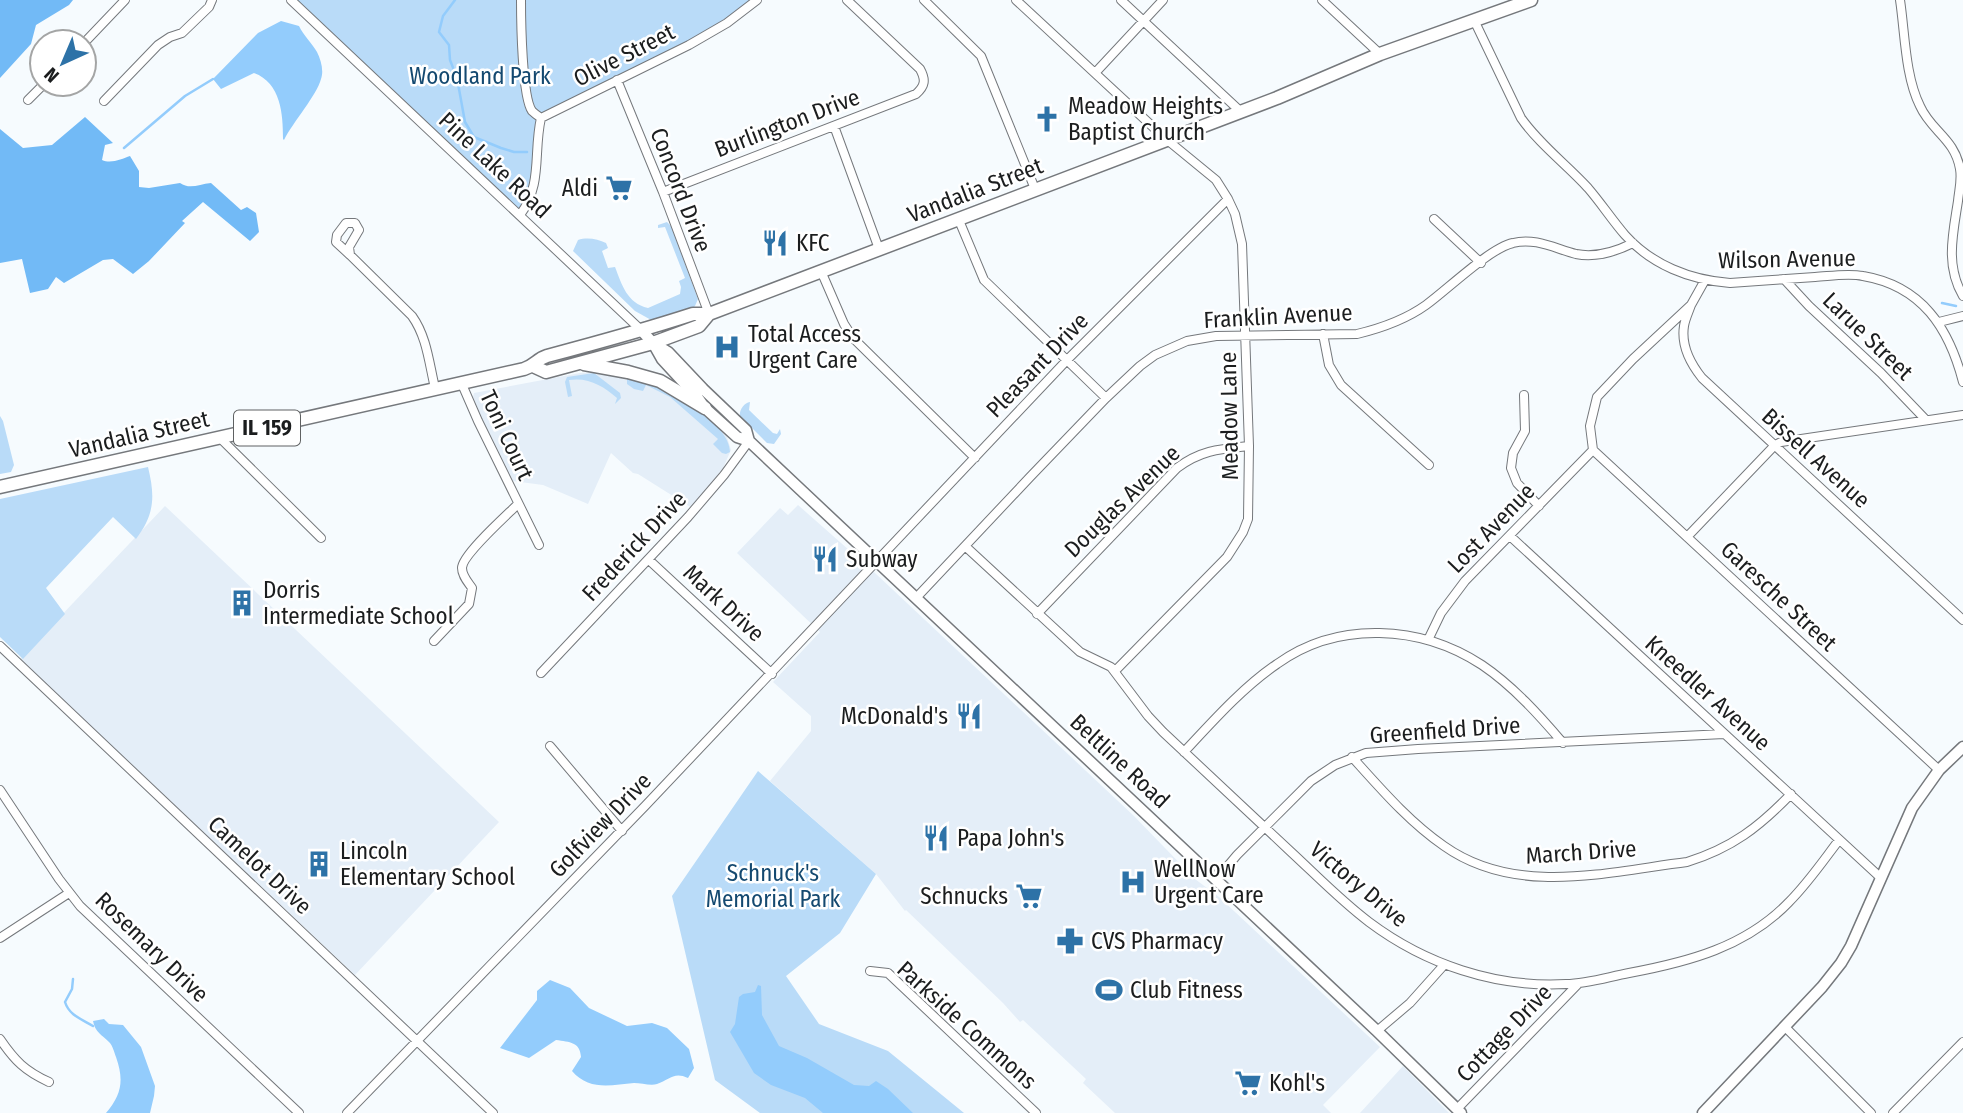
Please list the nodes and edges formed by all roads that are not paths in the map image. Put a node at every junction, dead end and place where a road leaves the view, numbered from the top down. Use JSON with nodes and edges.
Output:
{"nodes":[{"id":1,"x":125,"y":0,"type":"edge"},
{"id":2,"x":212,"y":0,"type":"edge"},
{"id":3,"x":291,"y":0,"type":"edge"},
{"id":4,"x":522,"y":0,"type":"edge"},
{"id":5,"x":757,"y":0,"type":"edge"},
{"id":6,"x":847,"y":0,"type":"edge"},
{"id":7,"x":924,"y":0,"type":"edge"},
{"id":8,"x":1016,"y":0,"type":"edge"},
{"id":9,"x":1121,"y":0,"type":"edge"},
{"id":10,"x":1163,"y":0,"type":"edge"},
{"id":11,"x":1322,"y":0,"type":"edge"},
{"id":12,"x":1531,"y":0,"type":"edge"},
{"id":13,"x":1900,"y":0,"type":"edge"},
{"id":14,"x":1474,"y":20,"type":"junction"},
{"id":15,"x":1144,"y":21,"type":"junction"},
{"id":16,"x":98,"y":28,"type":"edge"},
{"id":17,"x":1380,"y":54,"type":"junction"},
{"id":18,"x":1095,"y":73,"type":"junction"},
{"id":19,"x":617,"y":80,"type":"junction"},
{"id":20,"x":104,"y":101,"type":"dead end"},
{"id":21,"x":1240,"y":111,"type":"junction"},
{"id":22,"x":541,"y":118,"type":"junction"},
{"id":23,"x":834,"y":126,"type":"junction"},
{"id":24,"x":1167,"y":139,"type":"junction"},
{"id":25,"x":1962,"y":171,"type":"edge"},
{"id":26,"x":1035,"y":189,"type":"junction"},
{"id":27,"x":663,"y":192,"type":"junction"},
{"id":28,"x":1228,"y":199,"type":"junction"},
{"id":29,"x":520,"y":215,"type":"junction"},
{"id":30,"x":958,"y":218,"type":"junction"},
{"id":31,"x":1434,"y":219,"type":"dead end"},
{"id":32,"x":1633,"y":243,"type":"junction"},
{"id":33,"x":879,"y":248,"type":"junction"},
{"id":34,"x":350,"y":255,"type":"dead end"},
{"id":35,"x":1481,"y":263,"type":"junction"},
{"id":36,"x":821,"y":271,"type":"junction"},
{"id":37,"x":1784,"y":279,"type":"junction"},
{"id":38,"x":1705,"y":280,"type":"junction"},
{"id":39,"x":1963,"y":296,"type":"edge"},
{"id":40,"x":1691,"y":305,"type":"junction"},
{"id":41,"x":709,"y":314,"type":"junction"},
{"id":42,"x":1963,"y":316,"type":"edge"},
{"id":43,"x":1939,"y":322,"type":"junction"},
{"id":44,"x":641,"y":330,"type":"junction"},
{"id":45,"x":1323,"y":334,"type":"junction"},
{"id":46,"x":1246,"y":335,"type":"junction"},
{"id":47,"x":653,"y":343,"type":"junction"},
{"id":48,"x":1068,"y":360,"type":"junction"},
{"id":49,"x":576,"y":363,"type":"junction"},
{"id":50,"x":533,"y":366,"type":"junction"},
{"id":51,"x":461,"y":382,"type":"junction"},
{"id":52,"x":1963,"y":382,"type":"edge"},
{"id":53,"x":435,"y":388,"type":"junction"},
{"id":54,"x":1524,"y":395,"type":"dead end"},
{"id":55,"x":1106,"y":398,"type":"junction"},
{"id":56,"x":705,"y":408,"type":"junction"},
{"id":57,"x":1963,"y":415,"type":"edge"},
{"id":58,"x":1926,"y":420,"type":"junction"},
{"id":59,"x":220,"y":438,"type":"junction"},
{"id":60,"x":749,"y":441,"type":"junction"},
{"id":61,"x":1775,"y":445,"type":"junction"},
{"id":62,"x":1249,"y":446,"type":"junction"},
{"id":63,"x":1593,"y":450,"type":"junction"},
{"id":64,"x":975,"y":458,"type":"junction"},
{"id":65,"x":1429,"y":465,"type":"dead end"},
{"id":66,"x":0,"y":487,"type":"edge"},
{"id":67,"x":518,"y":504,"type":"junction"},
{"id":68,"x":1539,"y":506,"type":"junction"},
{"id":69,"x":1510,"y":536,"type":"junction"},
{"id":70,"x":1687,"y":537,"type":"junction"},
{"id":71,"x":321,"y":538,"type":"dead end"},
{"id":72,"x":539,"y":545,"type":"dead end"},
{"id":73,"x":965,"y":546,"type":"junction"},
{"id":74,"x":649,"y":560,"type":"junction"},
{"id":75,"x":878,"y":562,"type":"junction"},
{"id":76,"x":916,"y":598,"type":"junction"},
{"id":77,"x":1037,"y":614,"type":"junction"},
{"id":78,"x":1963,"y":620,"type":"edge"},
{"id":79,"x":1428,"y":640,"type":"junction"},
{"id":80,"x":434,"y":641,"type":"dead end"},
{"id":81,"x":0,"y":646,"type":"edge"},
{"id":82,"x":1115,"y":671,"type":"junction"},
{"id":83,"x":541,"y":673,"type":"dead end"},
{"id":84,"x":772,"y":674,"type":"junction"},
{"id":85,"x":1724,"y":734,"type":"junction"},
{"id":86,"x":1563,"y":743,"type":"junction"},
{"id":87,"x":550,"y":747,"type":"dead end"},
{"id":88,"x":1963,"y":747,"type":"edge"},
{"id":89,"x":1184,"y":752,"type":"junction"},
{"id":90,"x":1352,"y":757,"type":"junction"},
{"id":91,"x":1940,"y":770,"type":"junction"},
{"id":92,"x":0,"y":790,"type":"edge"},
{"id":93,"x":1791,"y":794,"type":"junction"},
{"id":94,"x":1264,"y":827,"type":"junction"},
{"id":95,"x":622,"y":831,"type":"junction"},
{"id":96,"x":1839,"y":840,"type":"junction"},
{"id":97,"x":1881,"y":878,"type":"junction"},
{"id":98,"x":1216,"y":880,"type":"junction"},
{"id":99,"x":69,"y":893,"type":"junction"},
{"id":100,"x":0,"y":938,"type":"edge"},
{"id":101,"x":1444,"y":965,"type":"junction"},
{"id":102,"x":870,"y":971,"type":"dead end"},
{"id":103,"x":1578,"y":984,"type":"junction"},
{"id":104,"x":1785,"y":1027,"type":"junction"},
{"id":105,"x":1377,"y":1031,"type":"junction"},
{"id":106,"x":0,"y":1039,"type":"edge"},
{"id":107,"x":417,"y":1041,"type":"junction"},
{"id":108,"x":1963,"y":1042,"type":"edge"},
{"id":109,"x":50,"y":1082,"type":"dead end"},
{"id":110,"x":1459,"y":1111,"type":"edge"},
{"id":111,"x":299,"y":1113,"type":"edge"},
{"id":112,"x":347,"y":1113,"type":"edge"},
{"id":113,"x":493,"y":1113,"type":"edge"},
{"id":114,"x":1036,"y":1113,"type":"edge"},
{"id":115,"x":1703,"y":1113,"type":"edge"},
{"id":116,"x":1871,"y":1113,"type":"edge"},
{"id":117,"x":1894,"y":1113,"type":"edge"}],
"edges":[{"from":1,"to":16,"type":"street"},
{"from":2,"to":20,"type":"street"},
{"from":3,"to":29,"type":"street","name":"Pine Lake Road"},
{"from":4,"to":22,"type":"street"},
{"from":5,"to":19,"type":"street","name":"Olive Street"},
{"from":6,"to":23,"type":"street","name":"Burlington Drive"},
{"from":7,"to":26,"type":"street"},
{"from":8,"to":18,"type":"street","name":"Meadow Lane"},
{"from":9,"to":15,"type":"street"},
{"from":10,"to":15,"type":"street"},
{"from":11,"to":17,"type":"street"},
{"from":12,"to":14,"type":"main road","name":"Vandalia Street","number":"IL 159"},
{"from":13,"to":25,"type":"street"},
{"from":14,"to":17,"type":"main road","name":"Vandalia Street","number":"IL 159"},
{"from":14,"to":32,"type":"street","name":"Wilson Avenue"},
{"from":15,"to":18,"type":"street"},
{"from":15,"to":21,"type":"street"},
{"from":17,"to":21,"type":"main road","name":"Vandalia Street","number":"IL 159"},
{"from":18,"to":24,"type":"street","name":"Meadow Lane"},
{"from":19,"to":22,"type":"street","name":"Olive Street"},
{"from":19,"to":27,"type":"street","name":"Concord Drive"},
{"from":21,"to":24,"type":"main road","name":"Vandalia Street","number":"IL 159"},
{"from":22,"to":29,"type":"street"},
{"from":23,"to":27,"type":"street","name":"Burlington Drive"},
{"from":23,"to":33,"type":"street"},
{"from":24,"to":26,"type":"main road","name":"Vandalia Street","number":"IL 159"},
{"from":24,"to":28,"type":"street","name":"Meadow Lane"},
{"from":25,"to":39,"type":"street"},
{"from":26,"to":30,"type":"main road","name":"Vandalia Street","number":"IL 159"},
{"from":27,"to":41,"type":"street","name":"Concord Drive"},
{"from":28,"to":46,"type":"street","name":"Meadow Lane"},
{"from":28,"to":48,"type":"street","name":"Pleasant Drive"},
{"from":29,"to":44,"type":"street","name":"Pine Lake Road"},
{"from":30,"to":33,"type":"main road","name":"Vandalia Street","number":"IL 159"},
{"from":30,"to":48,"type":"street"},
{"from":31,"to":35,"type":"street"},
{"from":32,"to":35,"type":"street","name":"Franklin Avenue"},
{"from":32,"to":38,"type":"street","name":"Wilson Avenue"},
{"from":33,"to":36,"type":"main road","name":"Vandalia Street","number":"IL 159"},
{"from":34,"to":53,"type":"street"},
{"from":35,"to":45,"type":"street","name":"Franklin Avenue"},
{"from":36,"to":41,"type":"main road","name":"Vandalia Street","number":"IL 159"},
{"from":36,"to":64,"type":"street"},
{"from":37,"to":38,"type":"street","name":"Wilson Avenue"},
{"from":37,"to":43,"type":"street","name":"Wilson Avenue"},
{"from":37,"to":58,"type":"street","name":"Larue Street"},
{"from":38,"to":40,"type":"street"},
{"from":40,"to":61,"type":"street","name":"Bissell Avenue"},
{"from":40,"to":63,"type":"street"},
{"from":41,"to":44,"type":"main road","name":"Vandalia Street","number":"IL 159"},
{"from":41,"to":47,"type":"main road","name":"Vandalia Street","number":"IL 159"},
{"from":42,"to":43,"type":"street"},
{"from":43,"to":52,"type":"street","name":"Wilson Avenue"},
{"from":44,"to":47,"type":"main road","name":"Beltline Road"},
{"from":44,"to":50,"type":"main road","name":"Vandalia Street","number":"IL 159"},
{"from":45,"to":46,"type":"street","name":"Franklin Avenue"},
{"from":45,"to":65,"type":"street"},
{"from":46,"to":55,"type":"street","name":"Franklin Avenue"},
{"from":46,"to":62,"type":"street","name":"Meadow Lane"},
{"from":47,"to":49,"type":"main road","name":"Vandalia Street","number":"IL 159"},
{"from":47,"to":56,"type":"main road","name":"Beltline Road"},
{"from":47,"to":60,"type":"main road","name":"Beltline Road"},
{"from":48,"to":55,"type":"street"},
{"from":48,"to":64,"type":"street","name":"Pleasant Drive"},
{"from":49,"to":50,"type":"main road","name":"Vandalia Street","number":"IL 159"},
{"from":49,"to":56,"type":"main road"},
{"from":50,"to":51,"type":"main road","name":"Vandalia Street","number":"IL 159"},
{"from":51,"to":53,"type":"main road","name":"Vandalia Street","number":"IL 159"},
{"from":51,"to":67,"type":"street","name":"Toni Court"},
{"from":53,"to":59,"type":"main road","name":"Vandalia Street","number":"IL 159"},
{"from":54,"to":68,"type":"street"},
{"from":55,"to":73,"type":"street","name":"Franklin Avenue"},
{"from":56,"to":60,"type":"main road","name":"Beltline Road"},
{"from":57,"to":58,"type":"street"},
{"from":58,"to":61,"type":"street"},
{"from":59,"to":66,"type":"main road","name":"Vandalia Street","number":"IL 159"},
{"from":59,"to":71,"type":"street"},
{"from":60,"to":74,"type":"street","name":"Frederick Drive"},
{"from":60,"to":75,"type":"main road","name":"Beltline Road"},
{"from":61,"to":70,"type":"street"},
{"from":61,"to":78,"type":"street","name":"Bissell Avenue"},
{"from":62,"to":77,"type":"street","name":"Douglas Avenue"},
{"from":62,"to":82,"type":"street","name":"Meadow Lane"},
{"from":63,"to":68,"type":"street","name":"Lost Avenue"},
{"from":63,"to":70,"type":"street","name":"Garesche Street"},
{"from":64,"to":75,"type":"street","name":"Pleasant Drive"},
{"from":67,"to":72,"type":"street","name":"Toni Court"},
{"from":67,"to":80,"type":"street","name":"Toni Court"},
{"from":68,"to":69,"type":"street","name":"Lost Avenue"},
{"from":69,"to":79,"type":"street","name":"Lost Avenue"},
{"from":69,"to":85,"type":"street","name":"Kneedler Avenue"},
{"from":70,"to":91,"type":"street","name":"Garesche Street"},
{"from":73,"to":76,"type":"street","name":"Franklin Avenue"},
{"from":73,"to":77,"type":"street","name":"Victory Drive"},
{"from":74,"to":83,"type":"street","name":"Frederick Drive"},
{"from":74,"to":84,"type":"street","name":"Mark Drive"},
{"from":75,"to":76,"type":"main road","name":"Beltline Road"},
{"from":75,"to":84,"type":"street","name":"Golfview Drive"},
{"from":76,"to":98,"type":"main road","name":"Beltline Road"},
{"from":77,"to":82,"type":"street","name":"Victory Drive"},
{"from":79,"to":86,"type":"street"},
{"from":79,"to":89,"type":"street"},
{"from":81,"to":107,"type":"street","name":"Camelot Drive"},
{"from":82,"to":89,"type":"street","name":"Victory Drive"},
{"from":84,"to":95,"type":"street","name":"Golfview Drive"},
{"from":85,"to":86,"type":"street","name":"Greenfield Drive"},
{"from":85,"to":93,"type":"street","name":"Kneedler Avenue"},
{"from":86,"to":90,"type":"street","name":"Greenfield Drive"},
{"from":87,"to":95,"type":"street"},
{"from":88,"to":91,"type":"main road"},
{"from":89,"to":94,"type":"street","name":"Victory Drive"},
{"from":90,"to":93,"type":"street","name":"March Drive"},
{"from":90,"to":94,"type":"street","name":"Greenfield Drive"},
{"from":91,"to":97,"type":"main road"},
{"from":92,"to":99,"type":"street","name":"Rosemary Drive"},
{"from":93,"to":96,"type":"street","name":"Kneedler Avenue"},
{"from":94,"to":98,"type":"street","name":"Greenfield Drive"},
{"from":94,"to":101,"type":"street","name":"Victory Drive"},
{"from":95,"to":107,"type":"street","name":"Golfview Drive"},
{"from":96,"to":97,"type":"street","name":"Kneedler Avenue"},
{"from":96,"to":103,"type":"street","name":"Victory Drive"},
{"from":97,"to":104,"type":"main road"},
{"from":98,"to":105,"type":"main road","name":"Beltline Road"},
{"from":99,"to":100,"type":"street"},
{"from":99,"to":111,"type":"street","name":"Rosemary Drive"},
{"from":101,"to":103,"type":"street","name":"Victory Drive"},
{"from":101,"to":105,"type":"street"},
{"from":102,"to":114,"type":"street","name":"Parkside Commons"},
{"from":103,"to":110,"type":"street","name":"Cottage Drive"},
{"from":104,"to":115,"type":"main road"},
{"from":104,"to":116,"type":"street"},
{"from":105,"to":110,"type":"main road","name":"Beltline Road"},
{"from":106,"to":109,"type":"street"},
{"from":107,"to":112,"type":"street","name":"Golfview Drive"},
{"from":107,"to":113,"type":"street","name":"Camelot Drive"},
{"from":108,"to":117,"type":"street"}]}
